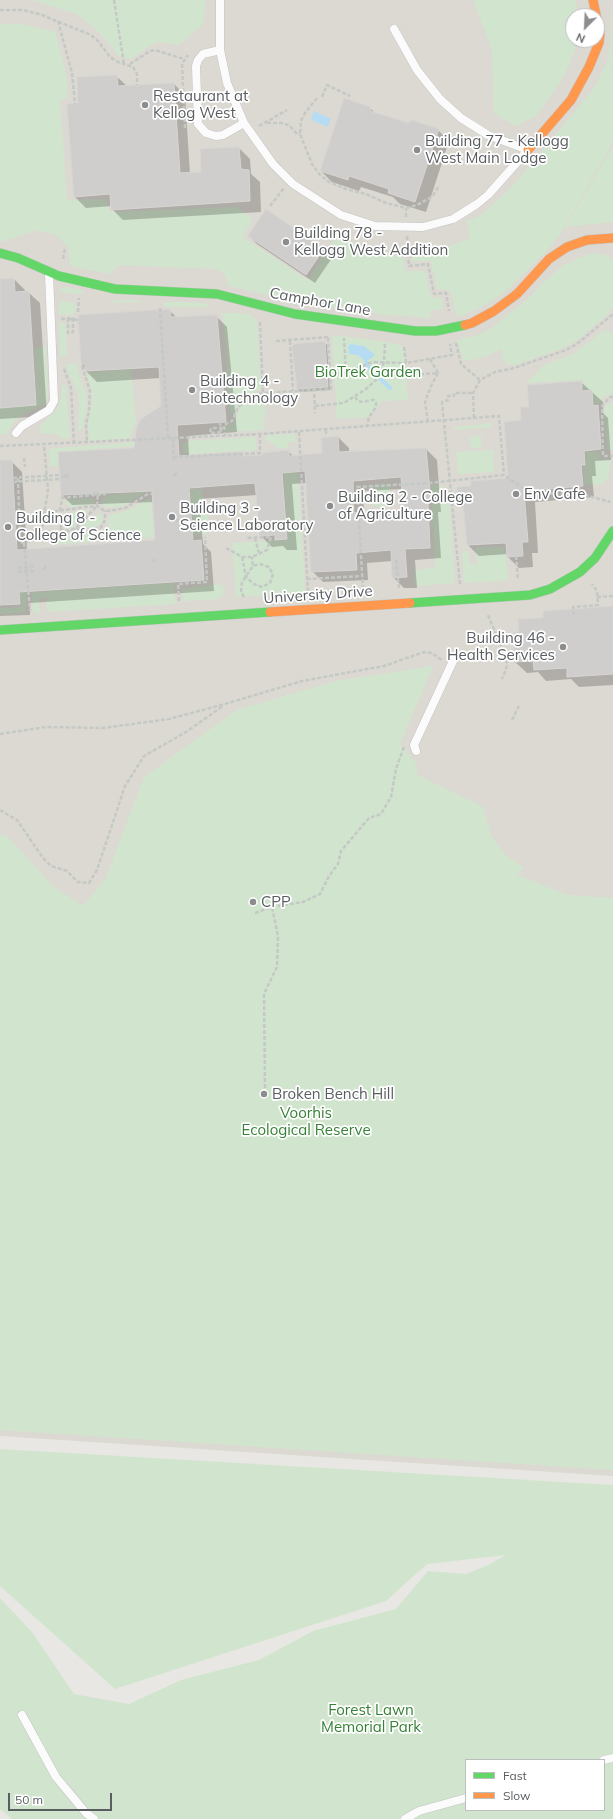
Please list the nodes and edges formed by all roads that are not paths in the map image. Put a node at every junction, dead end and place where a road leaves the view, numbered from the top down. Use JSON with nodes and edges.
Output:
{"nodes":[{"id":1,"x":220,"y":0,"type":"edge"},
{"id":2,"x":593,"y":0,"type":"edge"},
{"id":3,"x":394,"y":29,"type":"dead end"},
{"id":4,"x":220,"y":50,"type":"junction"},
{"id":5,"x":244,"y":123,"type":"junction"},
{"id":6,"x":528,"y":150,"type":"junction"},
{"id":7,"x":613,"y":238,"type":"edge"},
{"id":8,"x":0,"y":253,"type":"edge"},
{"id":9,"x":50,"y":273,"type":"junction"},
{"id":10,"x":16,"y":433,"type":"dead end"},
{"id":11,"x":613,"y":530,"type":"edge"},
{"id":12,"x":0,"y":630,"type":"edge"},
{"id":13,"x":451,"y":662,"type":"road end"},
{"id":14,"x":415,"y":748,"type":"road end"},
{"id":15,"x":22,"y":1715,"type":"dead end"},
{"id":16,"x":465,"y":1798,"type":"edge"},
{"id":17,"x":94,"y":1819,"type":"edge"},
{"id":18,"x":405,"y":1819,"type":"edge"}],
"edges":[{"from":1,"to":4,"type":"lane"},
{"from":2,"to":6,"type":"street"},
{"from":3,"to":6,"type":"lane"},
{"from":4,"to":5,"type":"lane"},
{"from":4,"to":5,"type":"lane"},
{"from":5,"to":6,"type":"lane"},
{"from":7,"to":9,"type":"street","name":"Camphor Lane"},
{"from":8,"to":9,"type":"street","name":"Camphor Lane"},
{"from":9,"to":10,"type":"lane"},
{"from":11,"to":12,"type":"street","name":"University Drive"},
{"from":13,"to":14,"type":"lane"},
{"from":15,"to":17,"type":"lane"},
{"from":16,"to":18,"type":"lane"}]}
